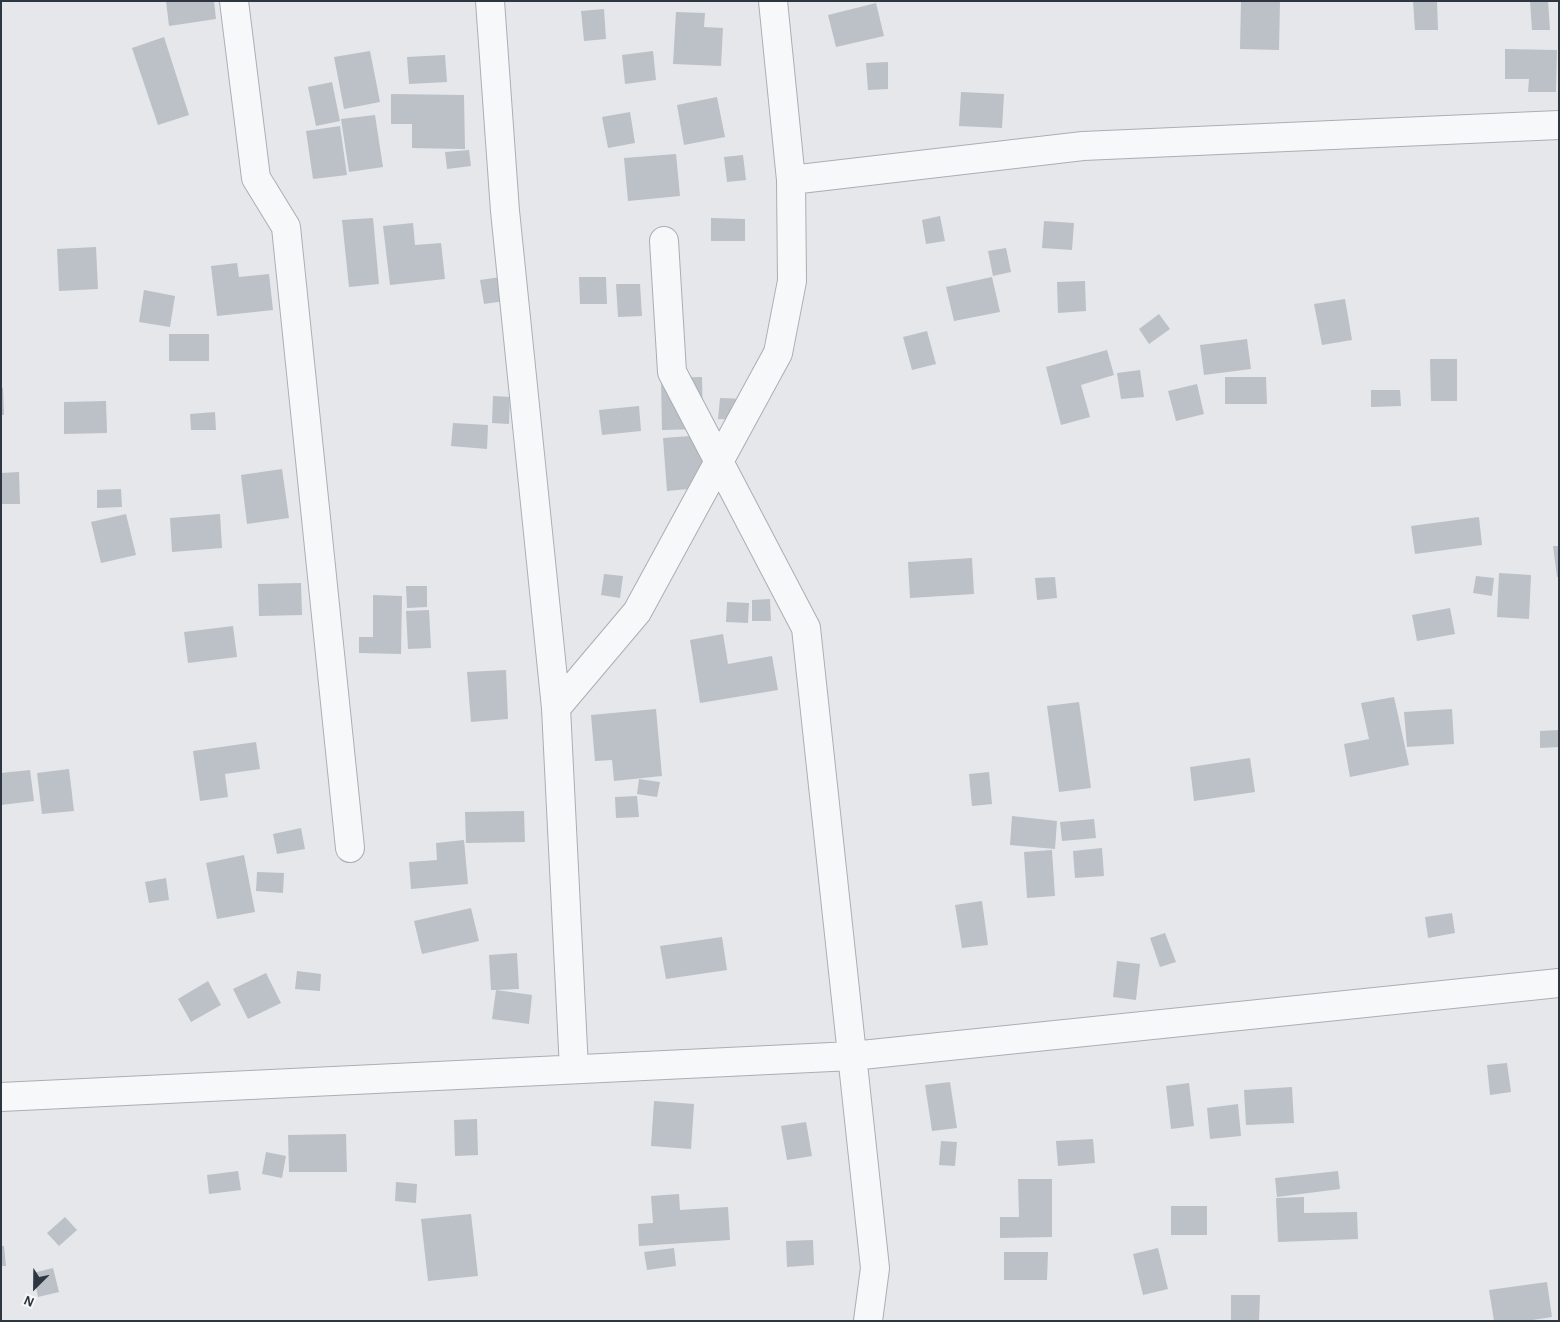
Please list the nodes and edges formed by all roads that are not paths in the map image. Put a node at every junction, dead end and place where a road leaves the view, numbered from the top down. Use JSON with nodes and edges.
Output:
{"nodes":[{"id":1,"x":234,"y":1,"type":"edge"},
{"id":2,"x":490,"y":1,"type":"edge"},
{"id":3,"x":773,"y":1,"type":"edge"},
{"id":4,"x":1559,"y":126,"type":"edge"},
{"id":5,"x":791,"y":180,"type":"junction"},
{"id":6,"x":664,"y":240,"type":"dead end"},
{"id":7,"x":719,"y":461,"type":"junction"},
{"id":8,"x":556,"y":708,"type":"junction"},
{"id":9,"x":350,"y":848,"type":"dead end"},
{"id":10,"x":1559,"y":983,"type":"edge"},
{"id":11,"x":852,"y":1056,"type":"junction"},
{"id":12,"x":574,"y":1069,"type":"junction"},
{"id":13,"x":1,"y":1097,"type":"edge"},
{"id":14,"x":868,"y":1321,"type":"edge"}],
"edges":[{"from":1,"to":9,"type":"street"},
{"from":2,"to":8,"type":"street"},
{"from":3,"to":5,"type":"street"},
{"from":4,"to":5,"type":"street"},
{"from":5,"to":7,"type":"street"},
{"from":6,"to":7,"type":"street"},
{"from":7,"to":8,"type":"street"},
{"from":7,"to":11,"type":"street"},
{"from":8,"to":12,"type":"street"},
{"from":10,"to":11,"type":"street"},
{"from":11,"to":12,"type":"street"},
{"from":11,"to":14,"type":"street"},
{"from":12,"to":13,"type":"street"}]}
